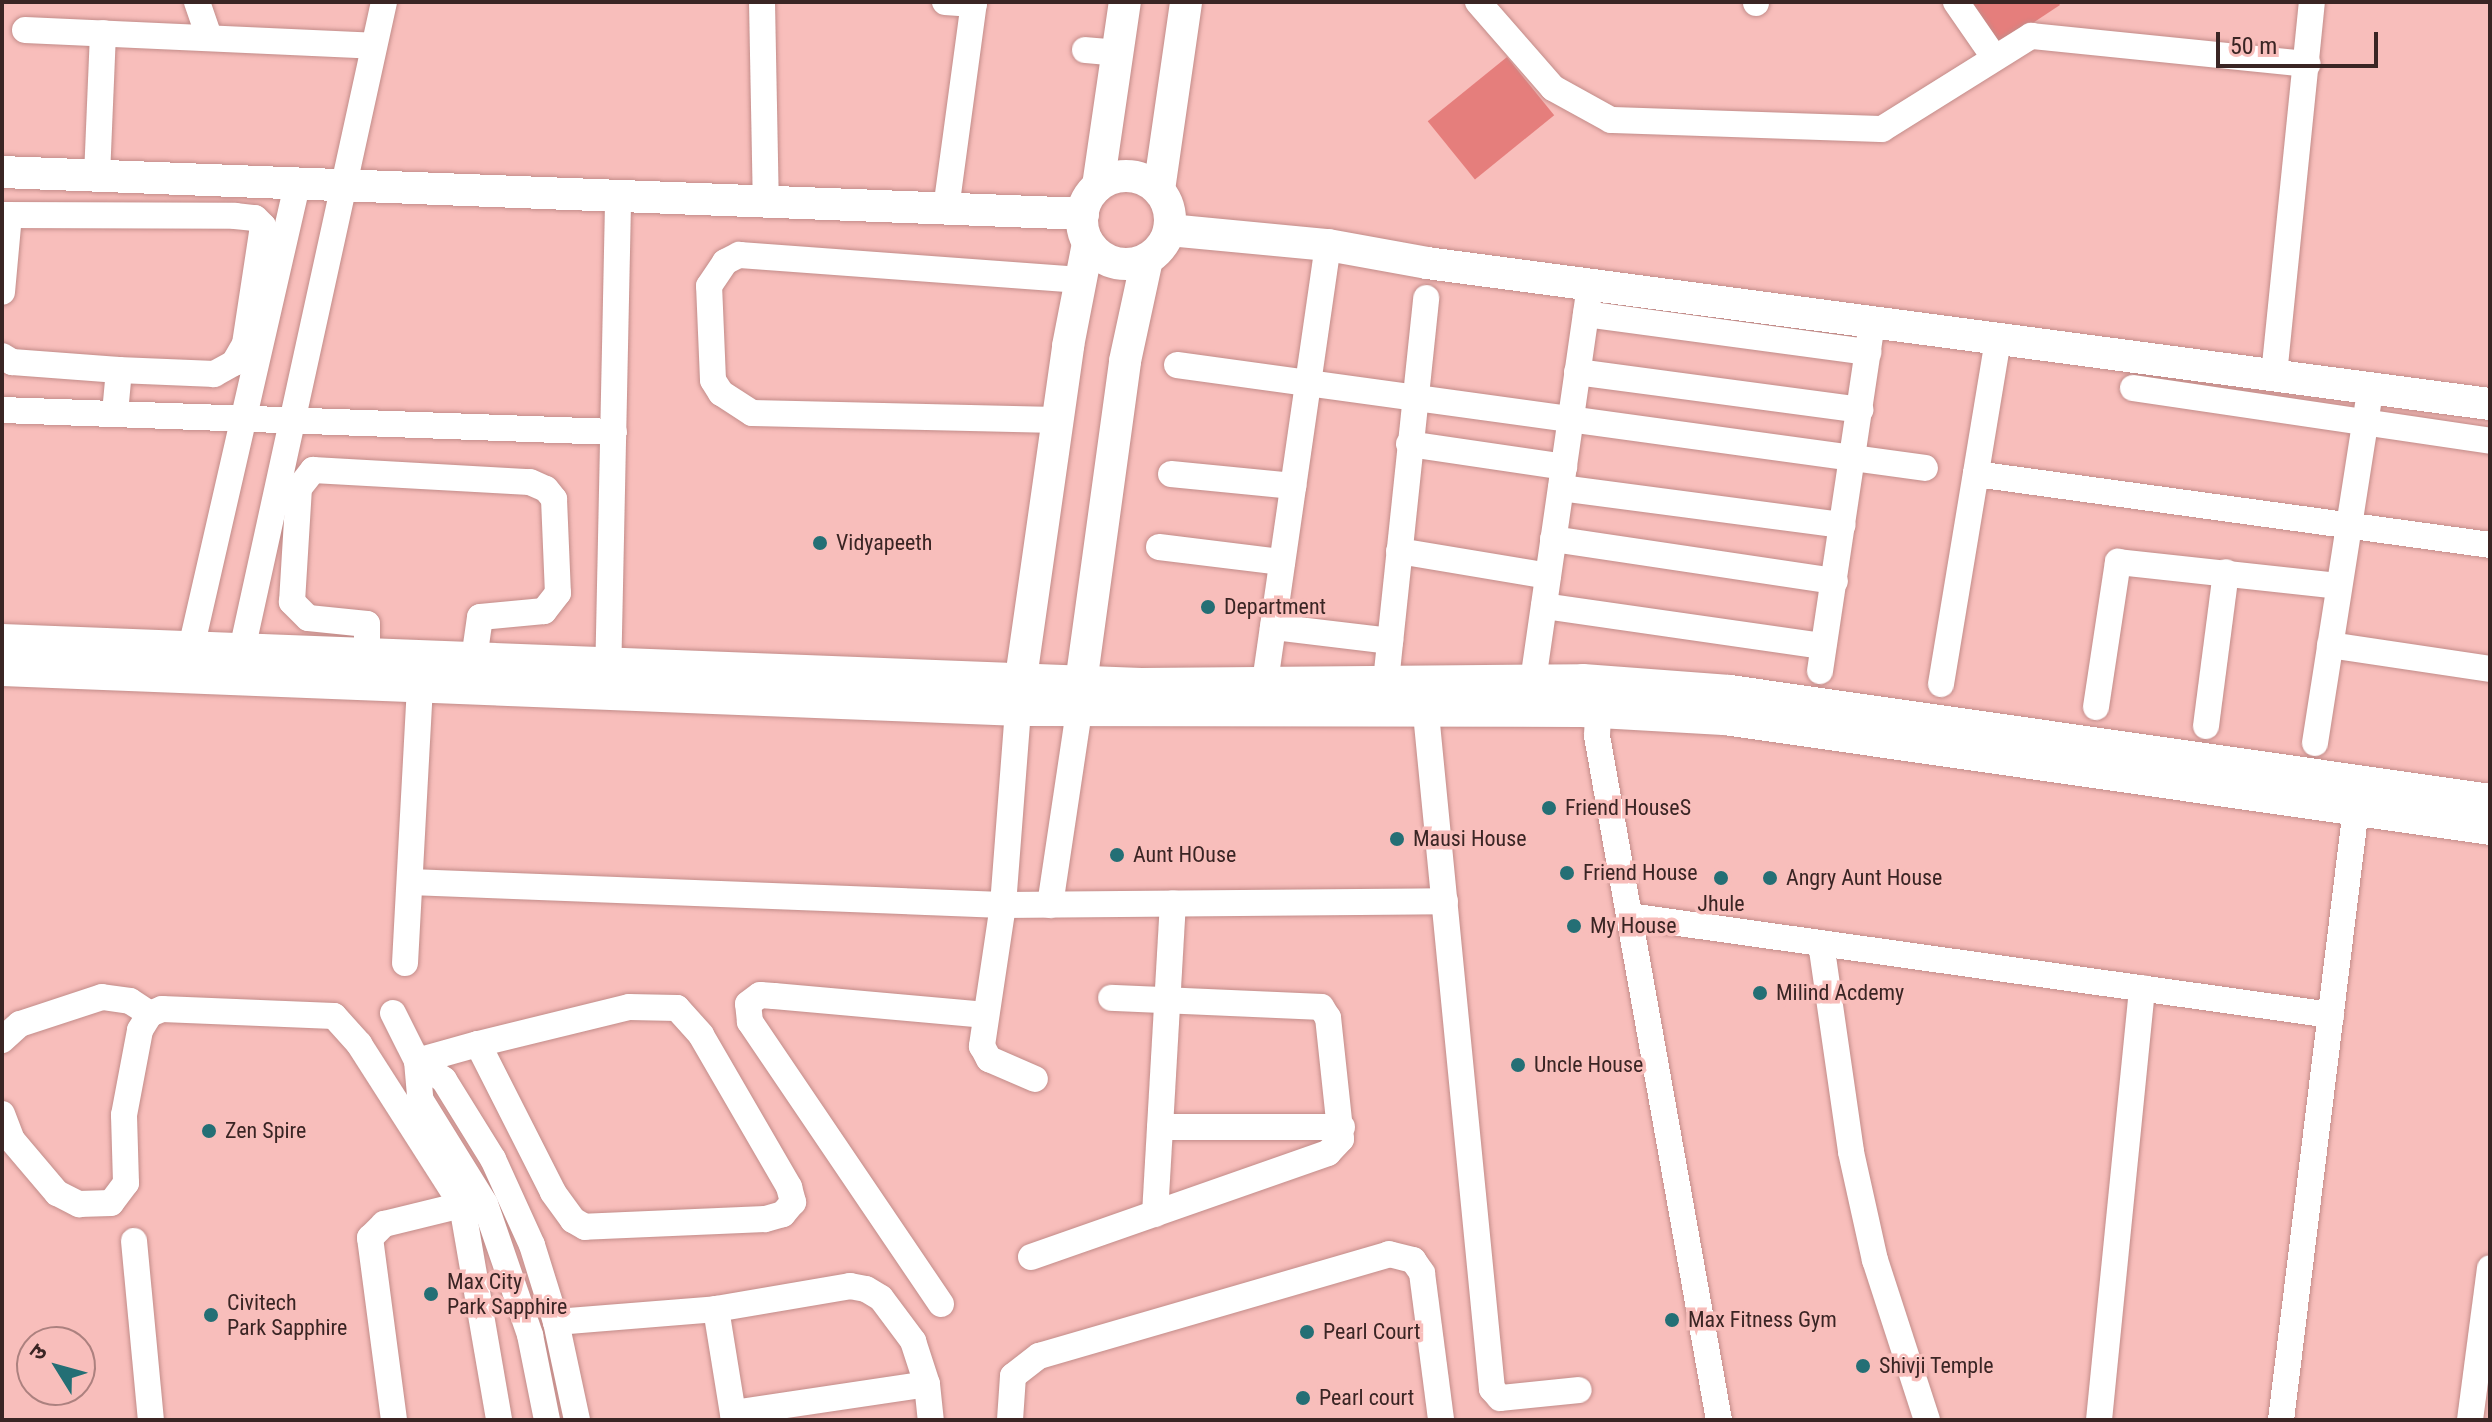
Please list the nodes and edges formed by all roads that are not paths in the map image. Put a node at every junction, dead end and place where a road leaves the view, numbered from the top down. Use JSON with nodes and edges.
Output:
{"nodes":[{"id":1,"x":197,"y":2,"type":"edge"},
{"id":2,"x":384,"y":2,"type":"edge"},
{"id":3,"x":762,"y":2,"type":"edge"},
{"id":4,"x":945,"y":2,"type":"edge"},
{"id":5,"x":1125,"y":2,"type":"edge"},
{"id":6,"x":1186,"y":2,"type":"edge"},
{"id":7,"x":1478,"y":2,"type":"edge"},
{"id":8,"x":1956,"y":2,"type":"edge"},
{"id":9,"x":2312,"y":2,"type":"edge"},
{"id":10,"x":974,"y":3,"type":"edge"},
{"id":11,"x":25,"y":30,"type":"dead end"},
{"id":12,"x":103,"y":33,"type":"junction"},
{"id":13,"x":209,"y":36,"type":"junction"},
{"id":14,"x":374,"y":46,"type":"junction"},
{"id":15,"x":1085,"y":50,"type":"dead end"},
{"id":16,"x":1118,"y":53,"type":"junction"},
{"id":17,"x":1994,"y":57,"type":"junction"},
{"id":18,"x":2308,"y":64,"type":"junction"},
{"id":19,"x":2,"y":172,"type":"edge"},
{"id":20,"x":97,"y":176,"type":"junction"},
{"id":21,"x":297,"y":184,"type":"junction"},
{"id":22,"x":342,"y":185,"type":"junction"},
{"id":23,"x":1098,"y":186,"type":"junction"},
{"id":24,"x":1159,"y":190,"type":"junction"},
{"id":25,"x":618,"y":196,"type":"junction"},
{"id":26,"x":766,"y":202,"type":"junction"},
{"id":27,"x":946,"y":209,"type":"junction"},
{"id":28,"x":5,"y":215,"type":"edge"},
{"id":29,"x":1086,"y":229,"type":"junction"},
{"id":30,"x":1169,"y":230,"type":"junction"},
{"id":31,"x":1328,"y":245,"type":"junction"},
{"id":32,"x":1147,"y":259,"type":"junction"},
{"id":33,"x":1081,"y":280,"type":"junction"},
{"id":34,"x":2,"y":292,"type":"edge"},
{"id":35,"x":1426,"y":298,"type":"dead end"},
{"id":36,"x":1588,"y":300,"type":"junction"},
{"id":37,"x":1998,"y":339,"type":"junction"},
{"id":38,"x":2,"y":356,"type":"edge"},
{"id":39,"x":1177,"y":365,"type":"dead end"},
{"id":40,"x":119,"y":370,"type":"junction"},
{"id":41,"x":1577,"y":372,"type":"junction"},
{"id":42,"x":2274,"y":375,"type":"junction"},
{"id":43,"x":1308,"y":383,"type":"junction"},
{"id":44,"x":2133,"y":388,"type":"dead end"},
{"id":45,"x":2370,"y":388,"type":"junction"},
{"id":46,"x":1413,"y":396,"type":"junction"},
{"id":47,"x":2490,"y":404,"type":"edge"},
{"id":48,"x":2,"y":410,"type":"edge"},
{"id":49,"x":1860,"y":410,"type":"junction"},
{"id":50,"x":115,"y":413,"type":"junction"},
{"id":51,"x":244,"y":416,"type":"junction"},
{"id":52,"x":292,"y":417,"type":"junction"},
{"id":53,"x":1571,"y":418,"type":"junction"},
{"id":54,"x":1057,"y":420,"type":"junction"},
{"id":55,"x":2365,"y":421,"type":"junction"},
{"id":56,"x":614,"y":432,"type":"junction"},
{"id":57,"x":2490,"y":441,"type":"edge"},
{"id":58,"x":1409,"y":444,"type":"junction"},
{"id":59,"x":1853,"y":457,"type":"junction"},
{"id":60,"x":1925,"y":468,"type":"dead end"},
{"id":61,"x":1171,"y":474,"type":"dead end"},
{"id":62,"x":1976,"y":474,"type":"junction"},
{"id":63,"x":1562,"y":478,"type":"junction"},
{"id":64,"x":1293,"y":486,"type":"junction"},
{"id":65,"x":1843,"y":525,"type":"junction"},
{"id":66,"x":2349,"y":526,"type":"junction"},
{"id":67,"x":1553,"y":539,"type":"junction"},
{"id":68,"x":2490,"y":545,"type":"edge"},
{"id":69,"x":1159,"y":547,"type":"dead end"},
{"id":70,"x":1399,"y":551,"type":"junction"},
{"id":71,"x":1282,"y":562,"type":"junction"},
{"id":72,"x":2226,"y":572,"type":"junction"},
{"id":73,"x":1548,"y":576,"type":"junction"},
{"id":74,"x":1835,"y":581,"type":"junction"},
{"id":75,"x":2339,"y":586,"type":"junction"},
{"id":76,"x":1544,"y":606,"type":"junction"},
{"id":77,"x":1273,"y":627,"type":"junction"},
{"id":78,"x":2,"y":640,"type":"edge"},
{"id":79,"x":1390,"y":641,"type":"junction"},
{"id":80,"x":2330,"y":645,"type":"junction"},
{"id":81,"x":191,"y":648,"type":"junction"},
{"id":82,"x":242,"y":650,"type":"junction"},
{"id":83,"x":367,"y":655,"type":"junction"},
{"id":84,"x":77,"y":657,"type":"junction"},
{"id":85,"x":474,"y":659,"type":"junction"},
{"id":86,"x":2490,"y":669,"type":"edge"},
{"id":87,"x":2,"y":670,"type":"edge"},
{"id":88,"x":421,"y":673,"type":"junction"},
{"id":89,"x":1018,"y":677,"type":"junction"},
{"id":90,"x":608,"y":679,"type":"junction"},
{"id":91,"x":1080,"y":679,"type":"junction"},
{"id":92,"x":1386,"y":681,"type":"junction"},
{"id":93,"x":1533,"y":681,"type":"junction"},
{"id":94,"x":1265,"y":682,"type":"junction"},
{"id":95,"x":1941,"y":684,"type":"dead end"},
{"id":96,"x":1424,"y":697,"type":"junction"},
{"id":97,"x":1599,"y":697,"type":"junction"},
{"id":98,"x":2096,"y":707,"type":"dead end"},
{"id":99,"x":1018,"y":710,"type":"junction"},
{"id":100,"x":1079,"y":711,"type":"junction"},
{"id":101,"x":2206,"y":726,"type":"dead end"},
{"id":102,"x":2315,"y":743,"type":"dead end"},
{"id":103,"x":2357,"y":798,"type":"junction"},
{"id":104,"x":2490,"y":800,"type":"edge"},
{"id":105,"x":2490,"y":829,"type":"edge"},
{"id":106,"x":410,"y":882,"type":"junction"},
{"id":107,"x":1445,"y":901,"type":"junction"},
{"id":108,"x":1173,"y":904,"type":"junction"},
{"id":109,"x":1003,"y":905,"type":"junction"},
{"id":110,"x":1050,"y":905,"type":"junction"},
{"id":111,"x":1629,"y":916,"type":"junction"},
{"id":112,"x":1821,"y":943,"type":"junction"},
{"id":113,"x":405,"y":963,"type":"dead end"},
{"id":114,"x":2142,"y":988,"type":"junction"},
{"id":115,"x":1111,"y":998,"type":"dead end"},
{"id":116,"x":1168,"y":1000,"type":"junction"},
{"id":117,"x":393,"y":1013,"type":"dead end"},
{"id":118,"x":150,"y":1014,"type":"junction"},
{"id":119,"x":986,"y":1015,"type":"junction"},
{"id":120,"x":2331,"y":1015,"type":"junction"},
{"id":121,"x":2,"y":1040,"type":"edge"},
{"id":122,"x":478,"y":1044,"type":"junction"},
{"id":123,"x":417,"y":1061,"type":"junction"},
{"id":124,"x":1035,"y":1079,"type":"dead end"},
{"id":125,"x":2,"y":1114,"type":"edge"},
{"id":126,"x":1160,"y":1127,"type":"junction"},
{"id":127,"x":1342,"y":1127,"type":"junction"},
{"id":128,"x":509,"y":1194,"type":"junction"},
{"id":129,"x":472,"y":1202,"type":"junction"},
{"id":130,"x":1155,"y":1214,"type":"junction"},
{"id":131,"x":134,"y":1241,"type":"dead end"},
{"id":132,"x":1031,"y":1257,"type":"dead end"},
{"id":133,"x":2490,"y":1268,"type":"edge"},
{"id":134,"x":941,"y":1304,"type":"dead end"},
{"id":135,"x":716,"y":1309,"type":"junction"},
{"id":136,"x":556,"y":1322,"type":"junction"},
{"id":137,"x":927,"y":1384,"type":"junction"},
{"id":138,"x":1579,"y":1390,"type":"dead end"},
{"id":139,"x":733,"y":1416,"type":"edge"},
{"id":140,"x":151,"y":1420,"type":"edge"},
{"id":141,"x":394,"y":1420,"type":"edge"},
{"id":142,"x":499,"y":1420,"type":"edge"},
{"id":143,"x":547,"y":1420,"type":"edge"},
{"id":144,"x":577,"y":1420,"type":"edge"},
{"id":145,"x":931,"y":1420,"type":"edge"},
{"id":146,"x":1010,"y":1420,"type":"edge"},
{"id":147,"x":1441,"y":1420,"type":"edge"},
{"id":148,"x":1719,"y":1420,"type":"edge"},
{"id":149,"x":1927,"y":1420,"type":"edge"},
{"id":150,"x":2099,"y":1420,"type":"edge"},
{"id":151,"x":2281,"y":1420,"type":"edge"},
{"id":152,"x":2470,"y":1420,"type":"edge"}],
"edges":[{"from":1,"to":13,"type":"street"},
{"from":2,"to":14,"type":"street"},
{"from":3,"to":26,"type":"street"},
{"from":4,"to":10,"type":"street"},
{"from":5,"to":16,"type":"street"},
{"from":6,"to":24,"type":"street"},
{"from":7,"to":17,"type":"street"},
{"from":8,"to":17,"type":"street"},
{"from":9,"to":18,"type":"street"},
{"from":10,"to":27,"type":"street"},
{"from":11,"to":12,"type":"street"},
{"from":12,"to":13,"type":"street"},
{"from":12,"to":20,"type":"street"},
{"from":13,"to":14,"type":"street"},
{"from":14,"to":22,"type":"street"},
{"from":15,"to":16,"type":"street"},
{"from":16,"to":23,"type":"street"},
{"from":17,"to":18,"type":"street"},
{"from":18,"to":42,"type":"street"},
{"from":19,"to":20,"type":"street"},
{"from":20,"to":21,"type":"street"},
{"from":21,"to":22,"type":"street"},
{"from":21,"to":51,"type":"street"},
{"from":22,"to":25,"type":"street"},
{"from":22,"to":52,"type":"street"},
{"from":23,"to":24,"type":"street"},
{"from":23,"to":29,"type":"street"},
{"from":24,"to":30,"type":"street"},
{"from":25,"to":26,"type":"street"},
{"from":25,"to":56,"type":"street"},
{"from":26,"to":27,"type":"street"},
{"from":27,"to":29,"type":"street"},
{"from":28,"to":34,"type":"street"},
{"from":28,"to":40,"type":"street"},
{"from":29,"to":32,"type":"street"},
{"from":29,"to":33,"type":"street"},
{"from":30,"to":31,"type":"street"},
{"from":30,"to":32,"type":"street"},
{"from":31,"to":36,"type":"street"},
{"from":31,"to":43,"type":"street"},
{"from":32,"to":91,"type":"street"},
{"from":33,"to":54,"type":"street"},
{"from":33,"to":54,"type":"street"},
{"from":35,"to":46,"type":"street"},
{"from":36,"to":37,"type":"street"},
{"from":36,"to":41,"type":"street"},
{"from":36,"to":49,"type":"street"},
{"from":37,"to":42,"type":"street"},
{"from":37,"to":62,"type":"street"},
{"from":38,"to":40,"type":"street"},
{"from":39,"to":43,"type":"street"},
{"from":40,"to":50,"type":"street"},
{"from":41,"to":49,"type":"street"},
{"from":41,"to":53,"type":"street"},
{"from":42,"to":45,"type":"street"},
{"from":43,"to":46,"type":"street"},
{"from":43,"to":64,"type":"street"},
{"from":44,"to":55,"type":"street"},
{"from":45,"to":47,"type":"street"},
{"from":45,"to":55,"type":"street"},
{"from":46,"to":53,"type":"street"},
{"from":46,"to":58,"type":"street"},
{"from":48,"to":50,"type":"street"},
{"from":49,"to":59,"type":"street"},
{"from":50,"to":51,"type":"street"},
{"from":51,"to":52,"type":"street"},
{"from":51,"to":81,"type":"street"},
{"from":52,"to":56,"type":"street"},
{"from":52,"to":82,"type":"street"},
{"from":53,"to":59,"type":"street"},
{"from":53,"to":63,"type":"street"},
{"from":54,"to":89,"type":"street"},
{"from":55,"to":57,"type":"street"},
{"from":55,"to":66,"type":"street"},
{"from":56,"to":90,"type":"street"},
{"from":58,"to":63,"type":"street"},
{"from":58,"to":70,"type":"street"},
{"from":59,"to":60,"type":"street"},
{"from":59,"to":65,"type":"street"},
{"from":61,"to":64,"type":"street"},
{"from":62,"to":66,"type":"street"},
{"from":62,"to":95,"type":"street"},
{"from":63,"to":65,"type":"street"},
{"from":63,"to":67,"type":"street"},
{"from":64,"to":71,"type":"street"},
{"from":65,"to":74,"type":"street"},
{"from":66,"to":68,"type":"street"},
{"from":66,"to":75,"type":"street"},
{"from":67,"to":73,"type":"street"},
{"from":67,"to":74,"type":"street"},
{"from":69,"to":71,"type":"street"},
{"from":70,"to":73,"type":"street"},
{"from":70,"to":79,"type":"street"},
{"from":71,"to":77,"type":"street"},
{"from":72,"to":75,"type":"street"},
{"from":72,"to":98,"type":"street"},
{"from":72,"to":101,"type":"street"},
{"from":73,"to":76,"type":"street"},
{"from":74,"to":76,"type":"street"},
{"from":75,"to":80,"type":"street"},
{"from":76,"to":93,"type":"street"},
{"from":77,"to":79,"type":"street"},
{"from":77,"to":94,"type":"street"},
{"from":78,"to":84,"type":"street"},
{"from":79,"to":92,"type":"street"},
{"from":80,"to":86,"type":"street"},
{"from":80,"to":102,"type":"street"},
{"from":81,"to":82,"type":"street"},
{"from":81,"to":84,"type":"street"},
{"from":82,"to":83,"type":"street"},
{"from":83,"to":85,"type":"street"},
{"from":83,"to":88,"type":"street"},
{"from":84,"to":87,"type":"street"},
{"from":84,"to":88,"type":"street"},
{"from":85,"to":88,"type":"street"},
{"from":85,"to":90,"type":"street"},
{"from":88,"to":90,"type":"street"},
{"from":88,"to":106,"type":"street"},
{"from":89,"to":90,"type":"street"},
{"from":89,"to":91,"type":"street"},
{"from":89,"to":99,"type":"street"},
{"from":90,"to":99,"type":"street"},
{"from":91,"to":94,"type":"street"},
{"from":91,"to":100,"type":"street"},
{"from":92,"to":94,"type":"street"},
{"from":92,"to":96,"type":"street"},
{"from":93,"to":96,"type":"street"},
{"from":93,"to":97,"type":"street"},
{"from":96,"to":97,"type":"street"},
{"from":96,"to":100,"type":"street"},
{"from":96,"to":107,"type":"street"},
{"from":97,"to":103,"type":"street"},
{"from":97,"to":111,"type":"street"},
{"from":99,"to":100,"type":"street"},
{"from":99,"to":109,"type":"street"},
{"from":100,"to":110,"type":"street"},
{"from":103,"to":104,"type":"street"},
{"from":103,"to":105,"type":"street"},
{"from":103,"to":120,"type":"street"},
{"from":106,"to":109,"type":"street"},
{"from":106,"to":113,"type":"street"},
{"from":107,"to":108,"type":"street"},
{"from":107,"to":138,"type":"street"},
{"from":108,"to":110,"type":"street"},
{"from":108,"to":116,"type":"street"},
{"from":109,"to":110,"type":"street"},
{"from":109,"to":119,"type":"street"},
{"from":111,"to":112,"type":"street"},
{"from":111,"to":148,"type":"street"},
{"from":112,"to":114,"type":"street"},
{"from":112,"to":149,"type":"street"},
{"from":114,"to":120,"type":"street"},
{"from":114,"to":150,"type":"street"},
{"from":115,"to":116,"type":"street"},
{"from":116,"to":126,"type":"street"},
{"from":116,"to":127,"type":"street"},
{"from":117,"to":123,"type":"street"},
{"from":118,"to":121,"type":"street"},
{"from":118,"to":125,"type":"street"},
{"from":118,"to":129,"type":"street"},
{"from":119,"to":124,"type":"street"},
{"from":119,"to":134,"type":"street"},
{"from":120,"to":151,"type":"street"},
{"from":122,"to":122,"type":"street"},
{"from":122,"to":123,"type":"street"},
{"from":123,"to":128,"type":"street"},
{"from":123,"to":129,"type":"street"},
{"from":126,"to":127,"type":"street"},
{"from":126,"to":130,"type":"street"},
{"from":127,"to":130,"type":"street"},
{"from":128,"to":129,"type":"street"},
{"from":128,"to":136,"type":"street"},
{"from":129,"to":141,"type":"street"},
{"from":129,"to":142,"type":"street"},
{"from":129,"to":143,"type":"street"},
{"from":130,"to":132,"type":"street"},
{"from":131,"to":140,"type":"street"},
{"from":133,"to":152,"type":"street"},
{"from":135,"to":136,"type":"street"},
{"from":135,"to":137,"type":"street"},
{"from":135,"to":139,"type":"street"},
{"from":136,"to":144,"type":"street"},
{"from":137,"to":139,"type":"street"},
{"from":137,"to":145,"type":"street"},
{"from":146,"to":147,"type":"street"}]}
